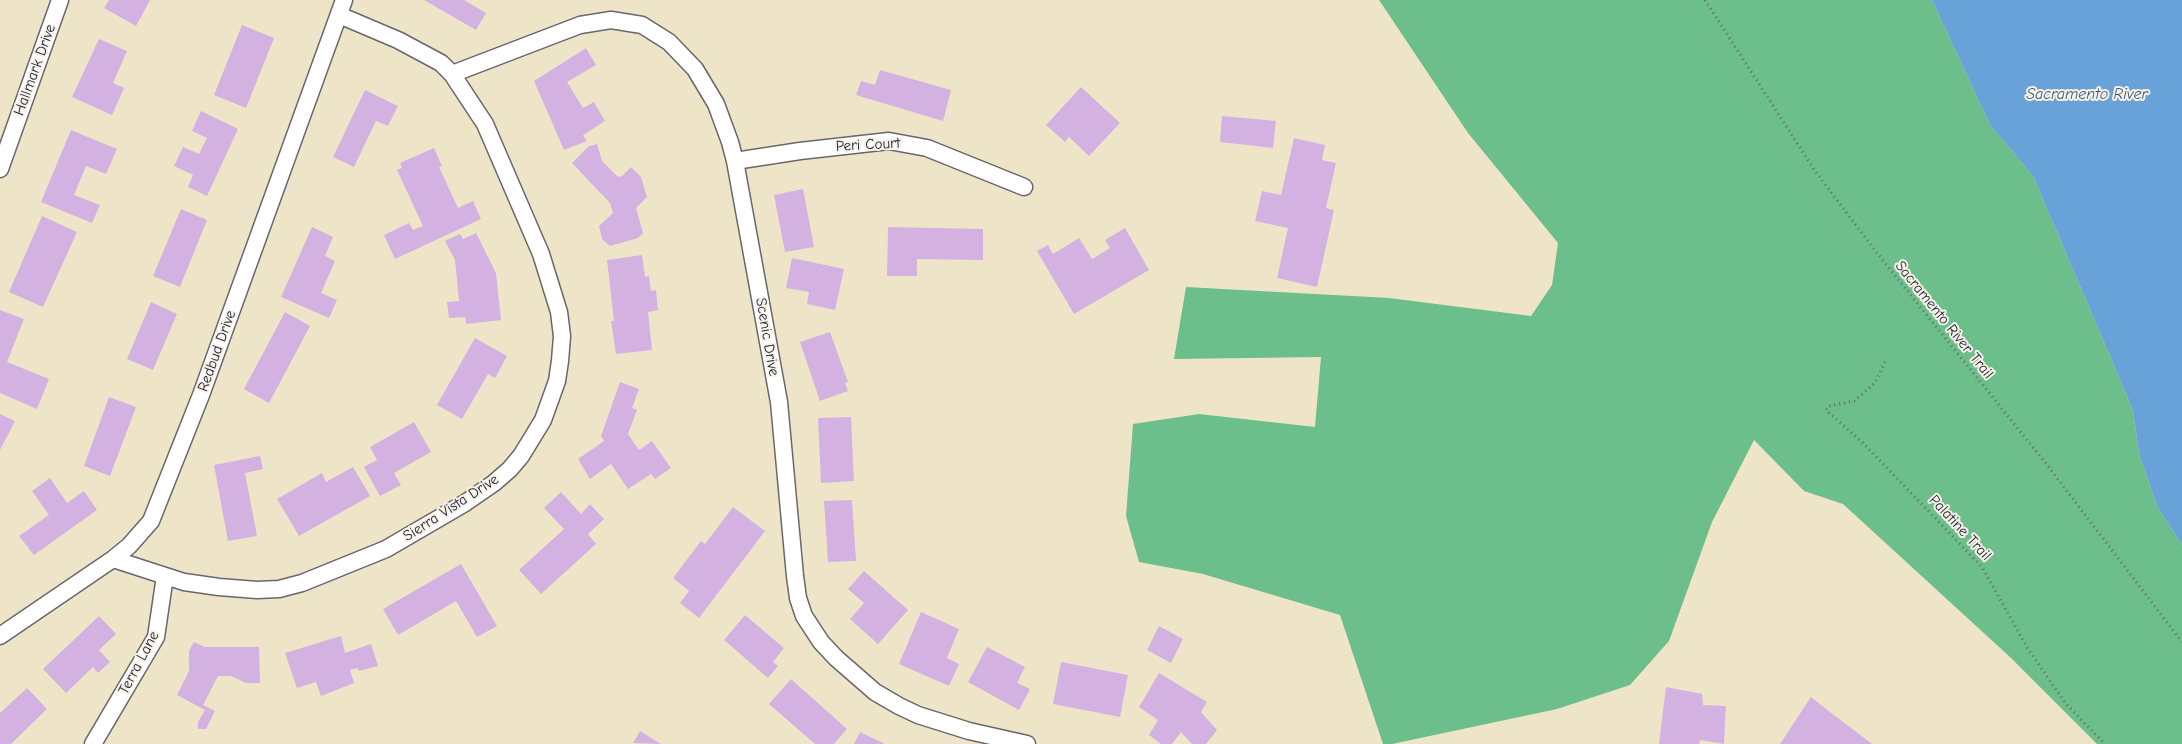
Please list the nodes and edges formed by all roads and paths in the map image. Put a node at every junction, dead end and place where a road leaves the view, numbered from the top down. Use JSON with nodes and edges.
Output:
{"nodes":[{"id":1,"x":60,"y":0,"type":"edge"},
{"id":2,"x":1705,"y":0,"type":"edge"},
{"id":3,"x":342,"y":8,"type":"edge"},
{"id":4,"x":452,"y":74,"type":"junction"},
{"id":5,"x":735,"y":161,"type":"junction"},
{"id":6,"x":0,"y":169,"type":"edge"},
{"id":7,"x":1024,"y":187,"type":"dead end"},
{"id":8,"x":1885,"y":362,"type":"dead end"},
{"id":9,"x":113,"y":560,"type":"junction"},
{"id":10,"x":165,"y":576,"type":"junction"},
{"id":11,"x":0,"y":636,"type":"edge"},
{"id":12,"x":2182,"y":642,"type":"edge"},
{"id":13,"x":93,"y":744,"type":"edge"},
{"id":14,"x":1027,"y":744,"type":"edge"},
{"id":15,"x":2105,"y":744,"type":"edge"}],
"edges":[{"from":1,"to":6,"type":"street","name":"Hallmark Drive"},
{"from":2,"to":12,"type":"path","name":"Sacramento River Trail"},
{"from":3,"to":4,"type":"street","name":"Sierra Vista Drive"},
{"from":3,"to":9,"type":"street","name":"Redbud Drive"},
{"from":4,"to":5,"type":"street","name":"Scenic Drive"},
{"from":4,"to":10,"type":"street","name":"Sierra Vista Drive"},
{"from":5,"to":7,"type":"street","name":"Peri Court"},
{"from":5,"to":14,"type":"street","name":"Scenic Drive"},
{"from":8,"to":15,"type":"path","name":"Palatine Trail"},
{"from":9,"to":10,"type":"street","name":"Sierra Vista Drive"},
{"from":9,"to":11,"type":"street","name":"Redbud Drive"},
{"from":10,"to":13,"type":"street","name":"Terra Lane"}]}
